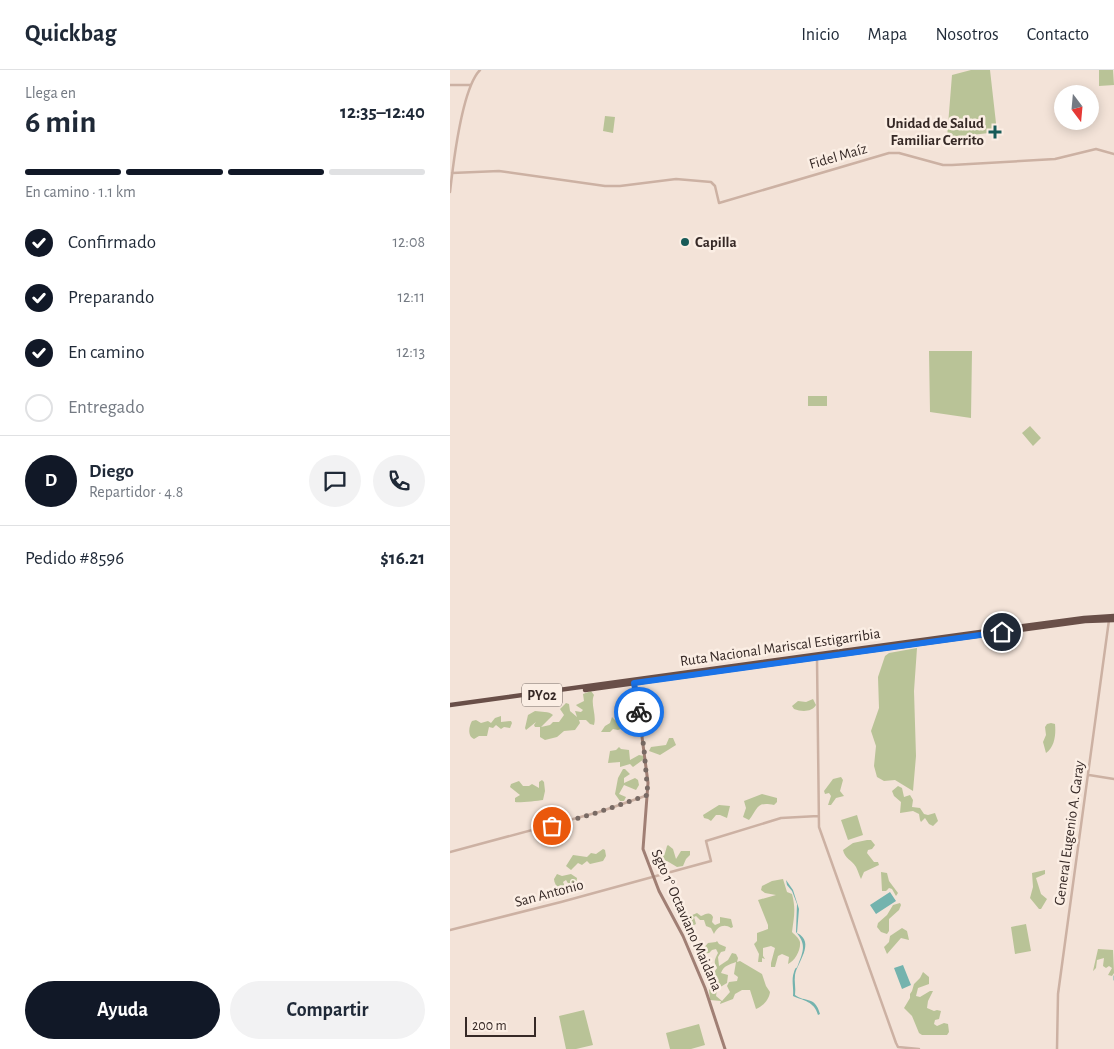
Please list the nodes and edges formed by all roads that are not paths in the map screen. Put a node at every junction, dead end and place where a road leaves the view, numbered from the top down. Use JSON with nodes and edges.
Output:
{"nodes":[{"id":1,"x":480,"y":70,"type":"edge"},
{"id":2,"x":450,"y":85,"type":"edge"},
{"id":3,"x":470,"y":85,"type":"junction"},
{"id":4,"x":1114,"y":154,"type":"edge"},
{"id":5,"x":452,"y":173,"type":"junction"},
{"id":6,"x":450,"y":192,"type":"edge"},
{"id":7,"x":1114,"y":616,"type":"edge"},
{"id":8,"x":1111,"y":620,"type":"edge"},
{"id":9,"x":817,"y":658,"type":"junction"},
{"id":10,"x":634,"y":681,"type":"junction"},
{"id":11,"x":450,"y":707,"type":"edge"},
{"id":12,"x":1089,"y":774,"type":"junction"},
{"id":13,"x":1114,"y":779,"type":"edge"},
{"id":14,"x":648,"y":795,"type":"junction"},
{"id":15,"x":818,"y":816,"type":"junction"},
{"id":16,"x":450,"y":852,"type":"edge"},
{"id":17,"x":654,"y":877,"type":"junction"},
{"id":18,"x":450,"y":930,"type":"edge"},
{"id":19,"x":725,"y":1049,"type":"edge"},
{"id":20,"x":919,"y":1049,"type":"edge"},
{"id":21,"x":1057,"y":1049,"type":"edge"}],
"edges":[{"from":1,"to":3,"type":"street"},
{"from":2,"to":3,"type":"street"},
{"from":3,"to":5,"type":"street"},
{"from":4,"to":5,"type":"street","name":"Fidel Maíz"},
{"from":5,"to":6,"type":"street"},
{"from":7,"to":10,"type":"highway","name":"Ruta Nacional Mariscal Estigarribia","number":"PY02"},
{"from":8,"to":9,"type":"highway","name":"Ruta Nacional Mariscal Estigarribia","number":"PY02"},
{"from":8,"to":12,"type":"street","name":"General Eugenio A. Garay"},
{"from":9,"to":10,"type":"highway","name":"Ruta Nacional Mariscal Estigarribia","number":"PY02"},
{"from":9,"to":15,"type":"street"},
{"from":10,"to":11,"type":"highway","name":"Ruta Nacional Mariscal Estigarribia","number":"PY02"},
{"from":10,"to":14,"type":"main road","name":"Sgto 1° Octaviano Maidana"},
{"from":12,"to":13,"type":"street"},
{"from":12,"to":21,"type":"street","name":"General Eugenio A. Garay"},
{"from":14,"to":16,"type":"street"},
{"from":14,"to":17,"type":"main road","name":"Sgto 1° Octaviano Maidana"},
{"from":15,"to":17,"type":"street","name":"San Antonio"},
{"from":15,"to":20,"type":"street"},
{"from":17,"to":18,"type":"street","name":"San Antonio"},
{"from":17,"to":19,"type":"main road","name":"Sgto 1° Octaviano Maidana"}]}
